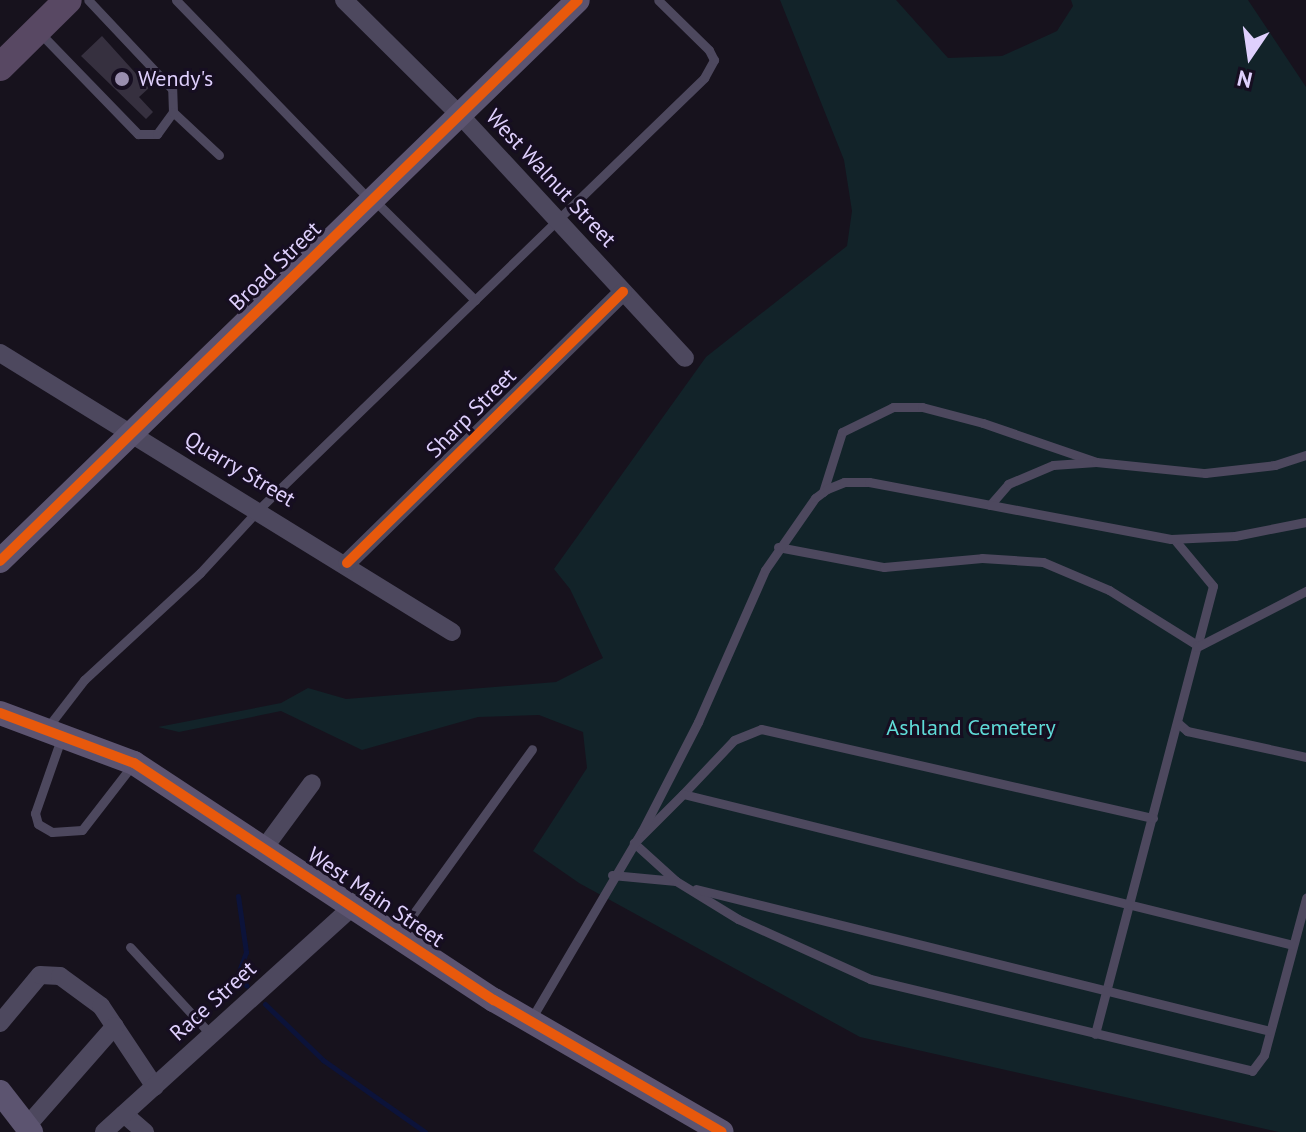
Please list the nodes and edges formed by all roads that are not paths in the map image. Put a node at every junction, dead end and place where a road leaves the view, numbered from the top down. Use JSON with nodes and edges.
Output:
{"nodes":[{"id":1,"x":68,"y":0,"type":"edge"},
{"id":2,"x":88,"y":0,"type":"edge"},
{"id":3,"x":176,"y":0,"type":"edge"},
{"id":4,"x":344,"y":0,"type":"edge"},
{"id":5,"x":578,"y":0,"type":"edge"},
{"id":6,"x":658,"y":0,"type":"edge"},
{"id":7,"x":37,"y":31,"type":"junction"},
{"id":8,"x":0,"y":67,"type":"edge"},
{"id":9,"x":173,"y":112,"type":"junction"},
{"id":10,"x":460,"y":115,"type":"junction"},
{"id":11,"x":219,"y":155,"type":"dead end"},
{"id":12,"x":372,"y":200,"type":"junction"},
{"id":13,"x":557,"y":221,"type":"junction"},
{"id":14,"x":623,"y":292,"type":"junction"},
{"id":15,"x":475,"y":300,"type":"junction"},
{"id":16,"x":0,"y":353,"type":"edge"},
{"id":17,"x":685,"y":358,"type":"dead end"},
{"id":18,"x":133,"y":432,"type":"junction"},
{"id":19,"x":1306,"y":455,"type":"edge"},
{"id":20,"x":1096,"y":462,"type":"junction"},
{"id":21,"x":823,"y":492,"type":"junction"},
{"id":22,"x":990,"y":505,"type":"junction"},
{"id":23,"x":259,"y":509,"type":"junction"},
{"id":24,"x":1306,"y":522,"type":"edge"},
{"id":25,"x":1174,"y":539,"type":"junction"},
{"id":26,"x":778,"y":547,"type":"junction"},
{"id":27,"x":0,"y":561,"type":"edge"},
{"id":28,"x":347,"y":563,"type":"junction"},
{"id":29,"x":1306,"y":591,"type":"edge"},
{"id":30,"x":452,"y":632,"type":"dead end"},
{"id":31,"x":1197,"y":647,"type":"junction"},
{"id":32,"x":0,"y":713,"type":"edge"},
{"id":33,"x":1179,"y":724,"type":"junction"},
{"id":34,"x":55,"y":730,"type":"junction"},
{"id":35,"x":532,"y":749,"type":"dead end"},
{"id":36,"x":1306,"y":757,"type":"edge"},
{"id":37,"x":134,"y":763,"type":"junction"},
{"id":38,"x":312,"y":783,"type":"dead end"},
{"id":39,"x":683,"y":794,"type":"junction"},
{"id":40,"x":1153,"y":818,"type":"junction"},
{"id":41,"x":634,"y":843,"type":"junction"},
{"id":42,"x":265,"y":847,"type":"junction"},
{"id":43,"x":612,"y":875,"type":"junction"},
{"id":44,"x":680,"y":884,"type":"junction"},
{"id":45,"x":1306,"y":898,"type":"edge"},
{"id":46,"x":1129,"y":903,"type":"junction"},
{"id":47,"x":354,"y":905,"type":"junction"},
{"id":48,"x":398,"y":935,"type":"junction"},
{"id":49,"x":1293,"y":945,"type":"junction"},
{"id":50,"x":130,"y":947,"type":"dead end"},
{"id":51,"x":1106,"y":990,"type":"junction"},
{"id":52,"x":530,"y":1022,"type":"junction"},
{"id":53,"x":0,"y":1023,"type":"edge"},
{"id":54,"x":115,"y":1026,"type":"junction"},
{"id":55,"x":1270,"y":1031,"type":"junction"},
{"id":56,"x":1095,"y":1034,"type":"junction"},
{"id":57,"x":212,"y":1036,"type":"junction"},
{"id":58,"x":155,"y":1087,"type":"junction"},
{"id":59,"x":0,"y":1092,"type":"edge"},
{"id":60,"x":124,"y":1114,"type":"junction"},
{"id":61,"x":29,"y":1129,"type":"edge"},
{"id":62,"x":104,"y":1132,"type":"edge"},
{"id":63,"x":145,"y":1132,"type":"edge"},
{"id":64,"x":722,"y":1132,"type":"edge"}],
"edges":[{"from":1,"to":7,"type":"main road"},
{"from":2,"to":9,"type":"lane"},
{"from":3,"to":12,"type":"lane"},
{"from":4,"to":10,"type":"street","name":"West Walnut Street"},
{"from":5,"to":10,"type":"street","name":"Broad Street"},
{"from":6,"to":13,"type":"lane"},
{"from":7,"to":8,"type":"main road"},
{"from":7,"to":9,"type":"lane"},
{"from":9,"to":11,"type":"lane"},
{"from":10,"to":12,"type":"street","name":"Broad Street"},
{"from":10,"to":13,"type":"street","name":"West Walnut Street"},
{"from":12,"to":15,"type":"lane"},
{"from":12,"to":18,"type":"street","name":"Broad Street"},
{"from":13,"to":14,"type":"street","name":"West Walnut Street"},
{"from":13,"to":15,"type":"lane"},
{"from":14,"to":17,"type":"street","name":"West Walnut Street"},
{"from":14,"to":28,"type":"street","name":"Sharp Street"},
{"from":15,"to":23,"type":"lane"},
{"from":16,"to":18,"type":"street","name":"Quarry Street"},
{"from":18,"to":23,"type":"street","name":"Quarry Street"},
{"from":18,"to":27,"type":"street","name":"Broad Street"},
{"from":19,"to":20,"type":"lane"},
{"from":20,"to":21,"type":"lane"},
{"from":20,"to":22,"type":"lane"},
{"from":21,"to":22,"type":"lane"},
{"from":21,"to":26,"type":"lane"},
{"from":22,"to":25,"type":"lane"},
{"from":23,"to":28,"type":"street","name":"Quarry Street"},
{"from":23,"to":34,"type":"lane"},
{"from":24,"to":25,"type":"lane"},
{"from":25,"to":31,"type":"lane"},
{"from":26,"to":31,"type":"lane"},
{"from":26,"to":41,"type":"lane"},
{"from":28,"to":30,"type":"street","name":"Quarry Street"},
{"from":29,"to":31,"type":"lane"},
{"from":31,"to":33,"type":"lane"},
{"from":32,"to":34,"type":"street","name":"West Main Street"},
{"from":33,"to":36,"type":"lane"},
{"from":33,"to":40,"type":"lane"},
{"from":34,"to":37,"type":"street","name":"West Main Street"},
{"from":34,"to":37,"type":"lane"},
{"from":35,"to":48,"type":"lane"},
{"from":37,"to":42,"type":"street","name":"West Main Street"},
{"from":38,"to":42,"type":"street"},
{"from":39,"to":40,"type":"lane"},
{"from":39,"to":41,"type":"lane"},
{"from":39,"to":46,"type":"lane"},
{"from":40,"to":46,"type":"lane"},
{"from":41,"to":43,"type":"lane"},
{"from":41,"to":44,"type":"lane"},
{"from":42,"to":47,"type":"street","name":"West Main Street"},
{"from":43,"to":44,"type":"lane"},
{"from":43,"to":52,"type":"lane"},
{"from":44,"to":51,"type":"lane"},
{"from":44,"to":56,"type":"lane"},
{"from":45,"to":49,"type":"lane"},
{"from":46,"to":49,"type":"lane"},
{"from":46,"to":51,"type":"lane"},
{"from":47,"to":48,"type":"street","name":"West Main Street"},
{"from":47,"to":57,"type":"street","name":"Race Street"},
{"from":48,"to":52,"type":"street","name":"West Main Street"},
{"from":49,"to":55,"type":"lane"},
{"from":50,"to":57,"type":"lane"},
{"from":51,"to":55,"type":"lane"},
{"from":51,"to":56,"type":"lane"},
{"from":52,"to":64,"type":"street","name":"West Main Street"},
{"from":53,"to":54,"type":"street"},
{"from":54,"to":58,"type":"street"},
{"from":54,"to":61,"type":"street"},
{"from":55,"to":56,"type":"lane"},
{"from":57,"to":58,"type":"street","name":"Race Street"},
{"from":58,"to":60,"type":"street","name":"Race Street"},
{"from":59,"to":61,"type":"street"},
{"from":60,"to":62,"type":"street","name":"Race Street"},
{"from":60,"to":63,"type":"street"}]}
